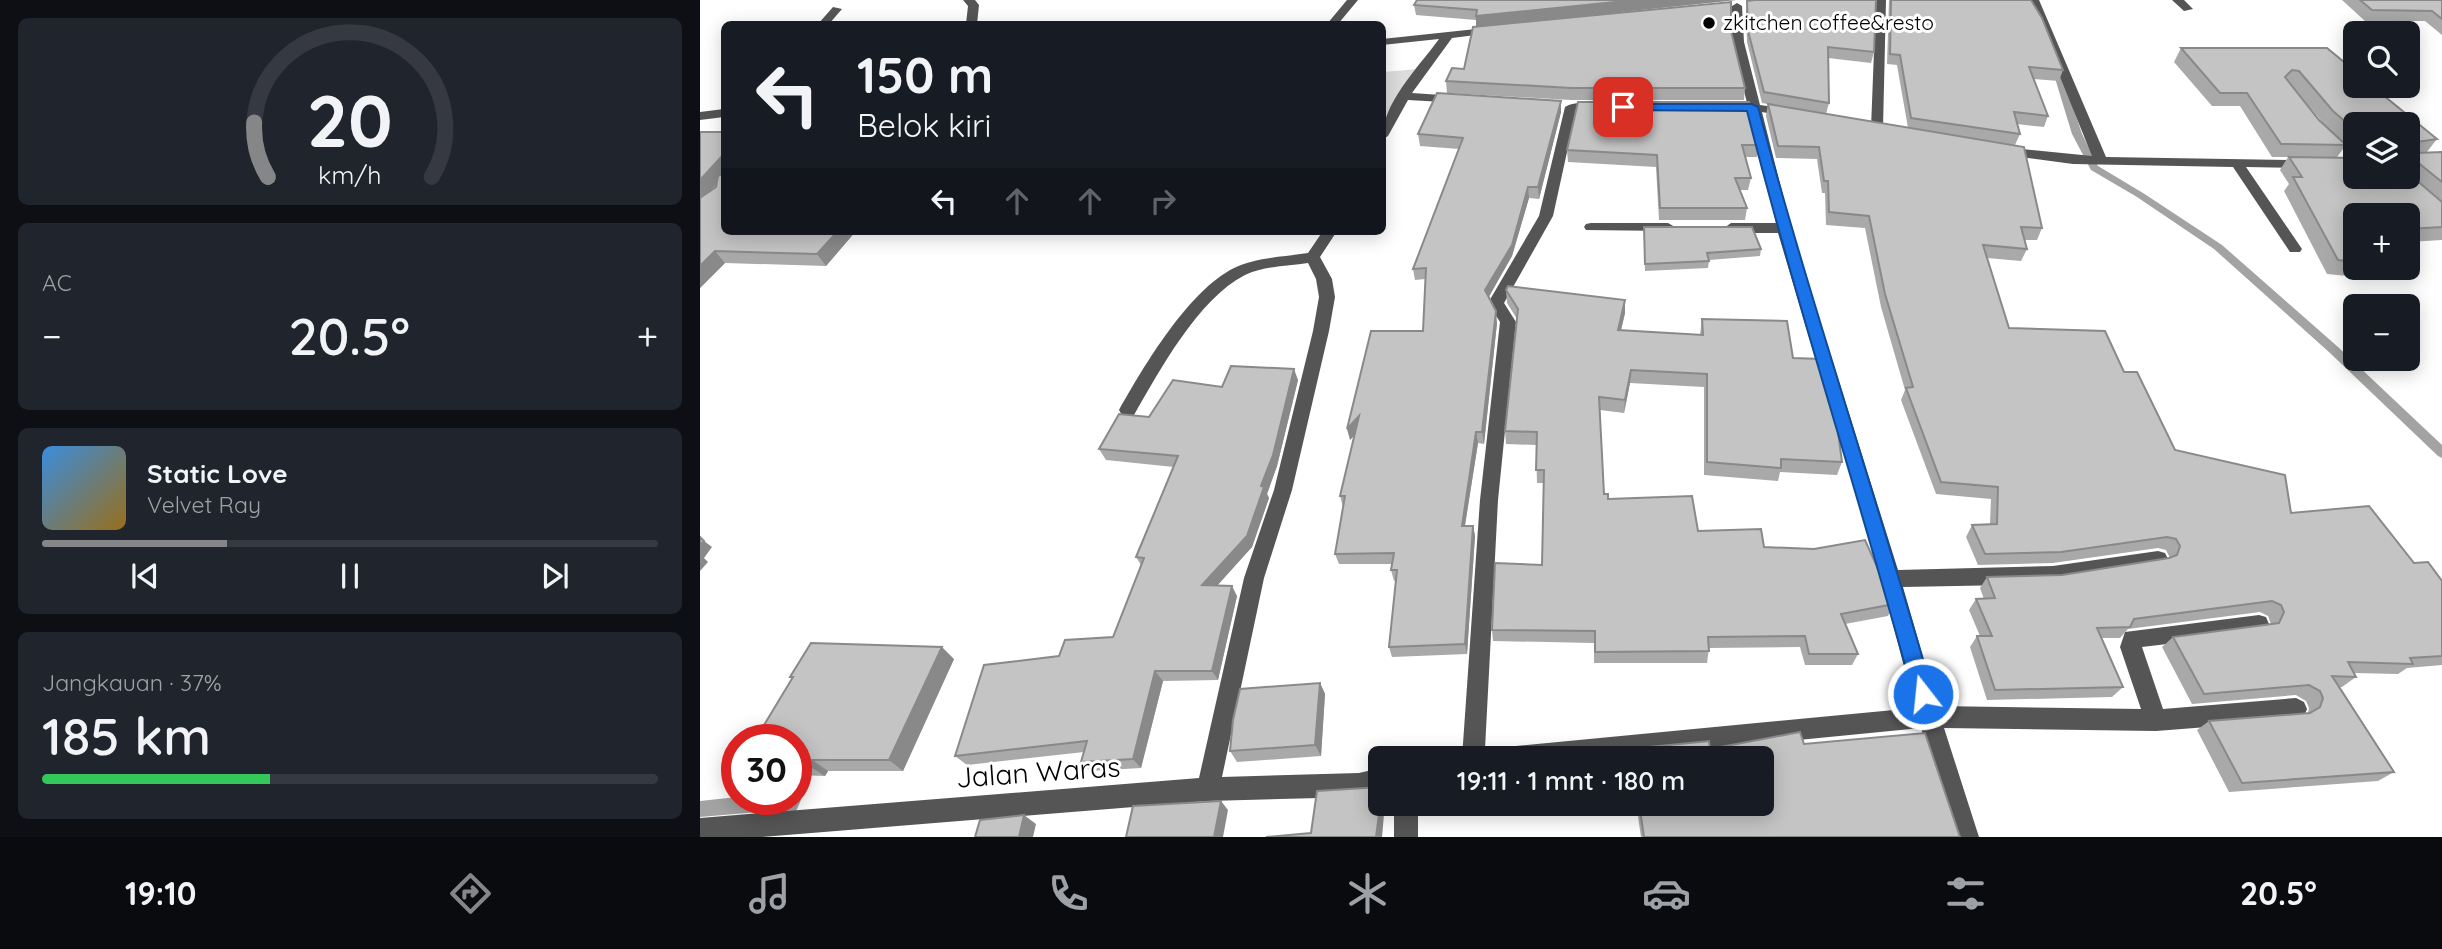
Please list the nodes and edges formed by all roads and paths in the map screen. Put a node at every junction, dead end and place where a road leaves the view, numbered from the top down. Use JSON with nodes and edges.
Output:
{"nodes":[{"id":1,"x":968,"y":0,"type":"edge"},
{"id":2,"x":1353,"y":0,"type":"edge"},
{"id":3,"x":1881,"y":0,"type":"edge"},
{"id":4,"x":2035,"y":0,"type":"edge"},
{"id":5,"x":2176,"y":0,"type":"edge"},
{"id":6,"x":1736,"y":6,"type":"dead end"},
{"id":7,"x":837,"y":9,"type":"dead end"},
{"id":8,"x":2188,"y":9,"type":"dead end"},
{"id":9,"x":826,"y":21,"type":"edge"},
{"id":10,"x":972,"y":21,"type":"edge"},
{"id":11,"x":1335,"y":21,"type":"edge"},
{"id":12,"x":1503,"y":29,"type":"edge"},
{"id":13,"x":1448,"y":34,"type":"junction"},
{"id":14,"x":1386,"y":42,"type":"edge"},
{"id":15,"x":1404,"y":96,"type":"junction"},
{"id":16,"x":1474,"y":101,"type":"edge"},
{"id":17,"x":1613,"y":107,"type":"edge"},
{"id":18,"x":1710,"y":107,"type":"edge"},
{"id":19,"x":1752,"y":107,"type":"junction"},
{"id":20,"x":721,"y":113,"type":"edge"},
{"id":21,"x":700,"y":116,"type":"edge"},
{"id":22,"x":1802,"y":116,"type":"edge"},
{"id":23,"x":1877,"y":128,"type":"edge"},
{"id":24,"x":1386,"y":129,"type":"edge"},
{"id":25,"x":2336,"y":147,"type":"edge"},
{"id":26,"x":1981,"y":148,"type":"edge"},
{"id":27,"x":2343,"y":154,"type":"edge"},
{"id":28,"x":2098,"y":161,"type":"junction"},
{"id":29,"x":2236,"y":162,"type":"junction"},
{"id":30,"x":2343,"y":165,"type":"edge"},
{"id":31,"x":1591,"y":227,"type":"dead end"},
{"id":32,"x":1688,"y":228,"type":"edge"},
{"id":33,"x":1715,"y":228,"type":"edge"},
{"id":34,"x":1784,"y":228,"type":"junction"},
{"id":35,"x":1327,"y":235,"type":"edge"},
{"id":36,"x":2295,"y":249,"type":"dead end"},
{"id":37,"x":1313,"y":257,"type":"junction"},
{"id":38,"x":1128,"y":410,"type":"dead end"},
{"id":39,"x":2158,"y":559,"type":"edge"},
{"id":40,"x":1891,"y":579,"type":"junction"},
{"id":41,"x":2259,"y":624,"type":"edge"},
{"id":42,"x":2296,"y":709,"type":"dead end"},
{"id":43,"x":1929,"y":718,"type":"junction"},
{"id":44,"x":2157,"y":720,"type":"junction"},
{"id":45,"x":1474,"y":746,"type":"edge"},
{"id":46,"x":1622,"y":746,"type":"edge"},
{"id":47,"x":1368,"y":783,"type":"edge"},
{"id":48,"x":1208,"y":789,"type":"junction"},
{"id":49,"x":1406,"y":816,"type":"edge"},
{"id":50,"x":700,"y":830,"type":"edge"},
{"id":51,"x":1406,"y":837,"type":"edge"},
{"id":52,"x":1967,"y":837,"type":"edge"}],
"edges":[{"from":1,"to":10,"type":"street"},
{"from":2,"to":11,"type":"street"},
{"from":3,"to":23,"type":"street"},
{"from":4,"to":28,"type":"street"},
{"from":5,"to":8,"type":"street"},
{"from":6,"to":19,"type":"street"},
{"from":7,"to":9,"type":"street"},
{"from":12,"to":13,"type":"street"},
{"from":13,"to":14,"type":"street"},
{"from":13,"to":15,"type":"street"},
{"from":15,"to":16,"type":"street"},
{"from":15,"to":24,"type":"street"},
{"from":17,"to":45,"type":"street"},
{"from":18,"to":19,"type":"street"},
{"from":19,"to":22,"type":"street"},
{"from":19,"to":34,"type":"street"},
{"from":20,"to":21,"type":"street"},
{"from":25,"to":27,"type":"street"},
{"from":26,"to":28,"type":"street"},
{"from":28,"to":29,"type":"street"},
{"from":29,"to":30,"type":"street"},
{"from":29,"to":36,"type":"street"},
{"from":31,"to":32,"type":"street"},
{"from":33,"to":34,"type":"street"},
{"from":34,"to":40,"type":"street"},
{"from":35,"to":37,"type":"street"},
{"from":37,"to":38,"type":"street"},
{"from":37,"to":48,"type":"street"},
{"from":39,"to":40,"type":"street"},
{"from":40,"to":43,"type":"street"},
{"from":41,"to":44,"type":"street"},
{"from":42,"to":44,"type":"street"},
{"from":43,"to":44,"type":"street"},
{"from":43,"to":46,"type":"street"},
{"from":43,"to":52,"type":"street"},
{"from":47,"to":48,"type":"street","name":"Jalan Waras"},
{"from":48,"to":50,"type":"street","name":"Jalan Waras"},
{"from":49,"to":51,"type":"street"}]}
